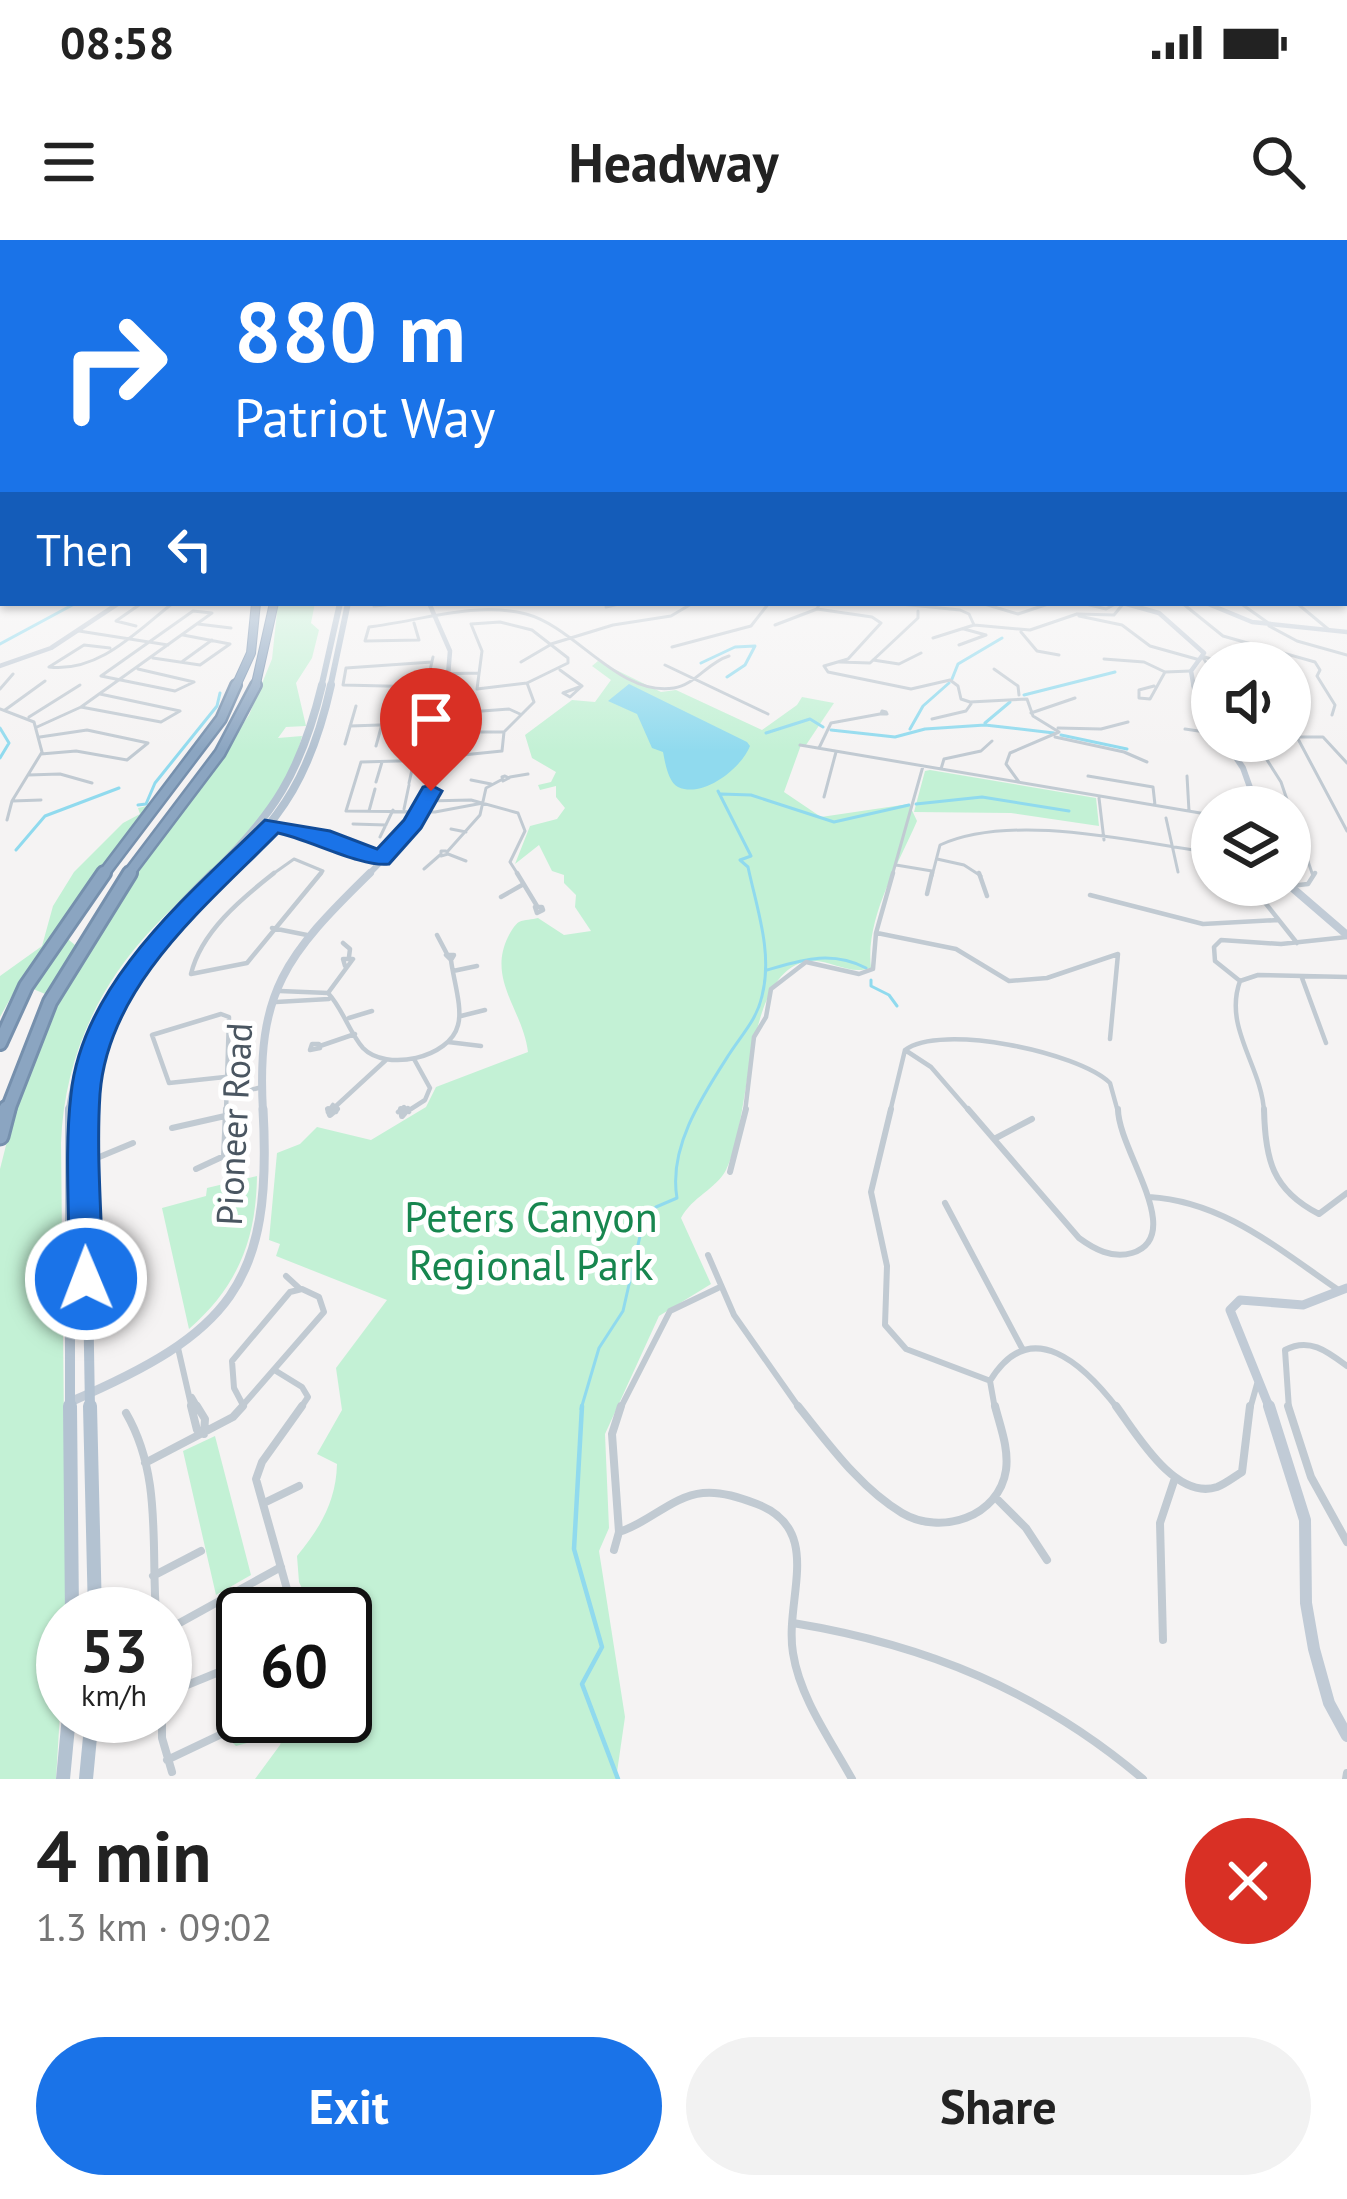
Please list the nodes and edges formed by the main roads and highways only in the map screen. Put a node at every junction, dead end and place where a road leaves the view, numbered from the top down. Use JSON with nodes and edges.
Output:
{"nodes":[{"id":1,"x":255,"y":609,"type":"edge"},
{"id":2,"x":273,"y":609,"type":"edge"},
{"id":3,"x":343,"y":609,"type":"edge"},
{"id":4,"x":267,"y":824,"type":"junction"},
{"id":5,"x":0,"y":1043,"type":"edge"},
{"id":6,"x":0,"y":1136,"type":"edge"},
{"id":7,"x":72,"y":1587,"type":"edge"},
{"id":8,"x":93,"y":1587,"type":"edge"},
{"id":9,"x":66,"y":1743,"type":"edge"},
{"id":10,"x":89,"y":1743,"type":"edge"},
{"id":11,"x":63,"y":1779,"type":"edge"},
{"id":12,"x":86,"y":1779,"type":"edge"}],
"edges":[{"from":1,"to":5,"type":"highway"},
{"from":2,"to":6,"type":"highway"},
{"from":3,"to":4,"type":"main road"},
{"from":4,"to":7,"type":"main road"},
{"from":4,"to":8,"type":"main road"},
{"from":9,"to":11,"type":"main road"},
{"from":10,"to":12,"type":"main road"}]}
